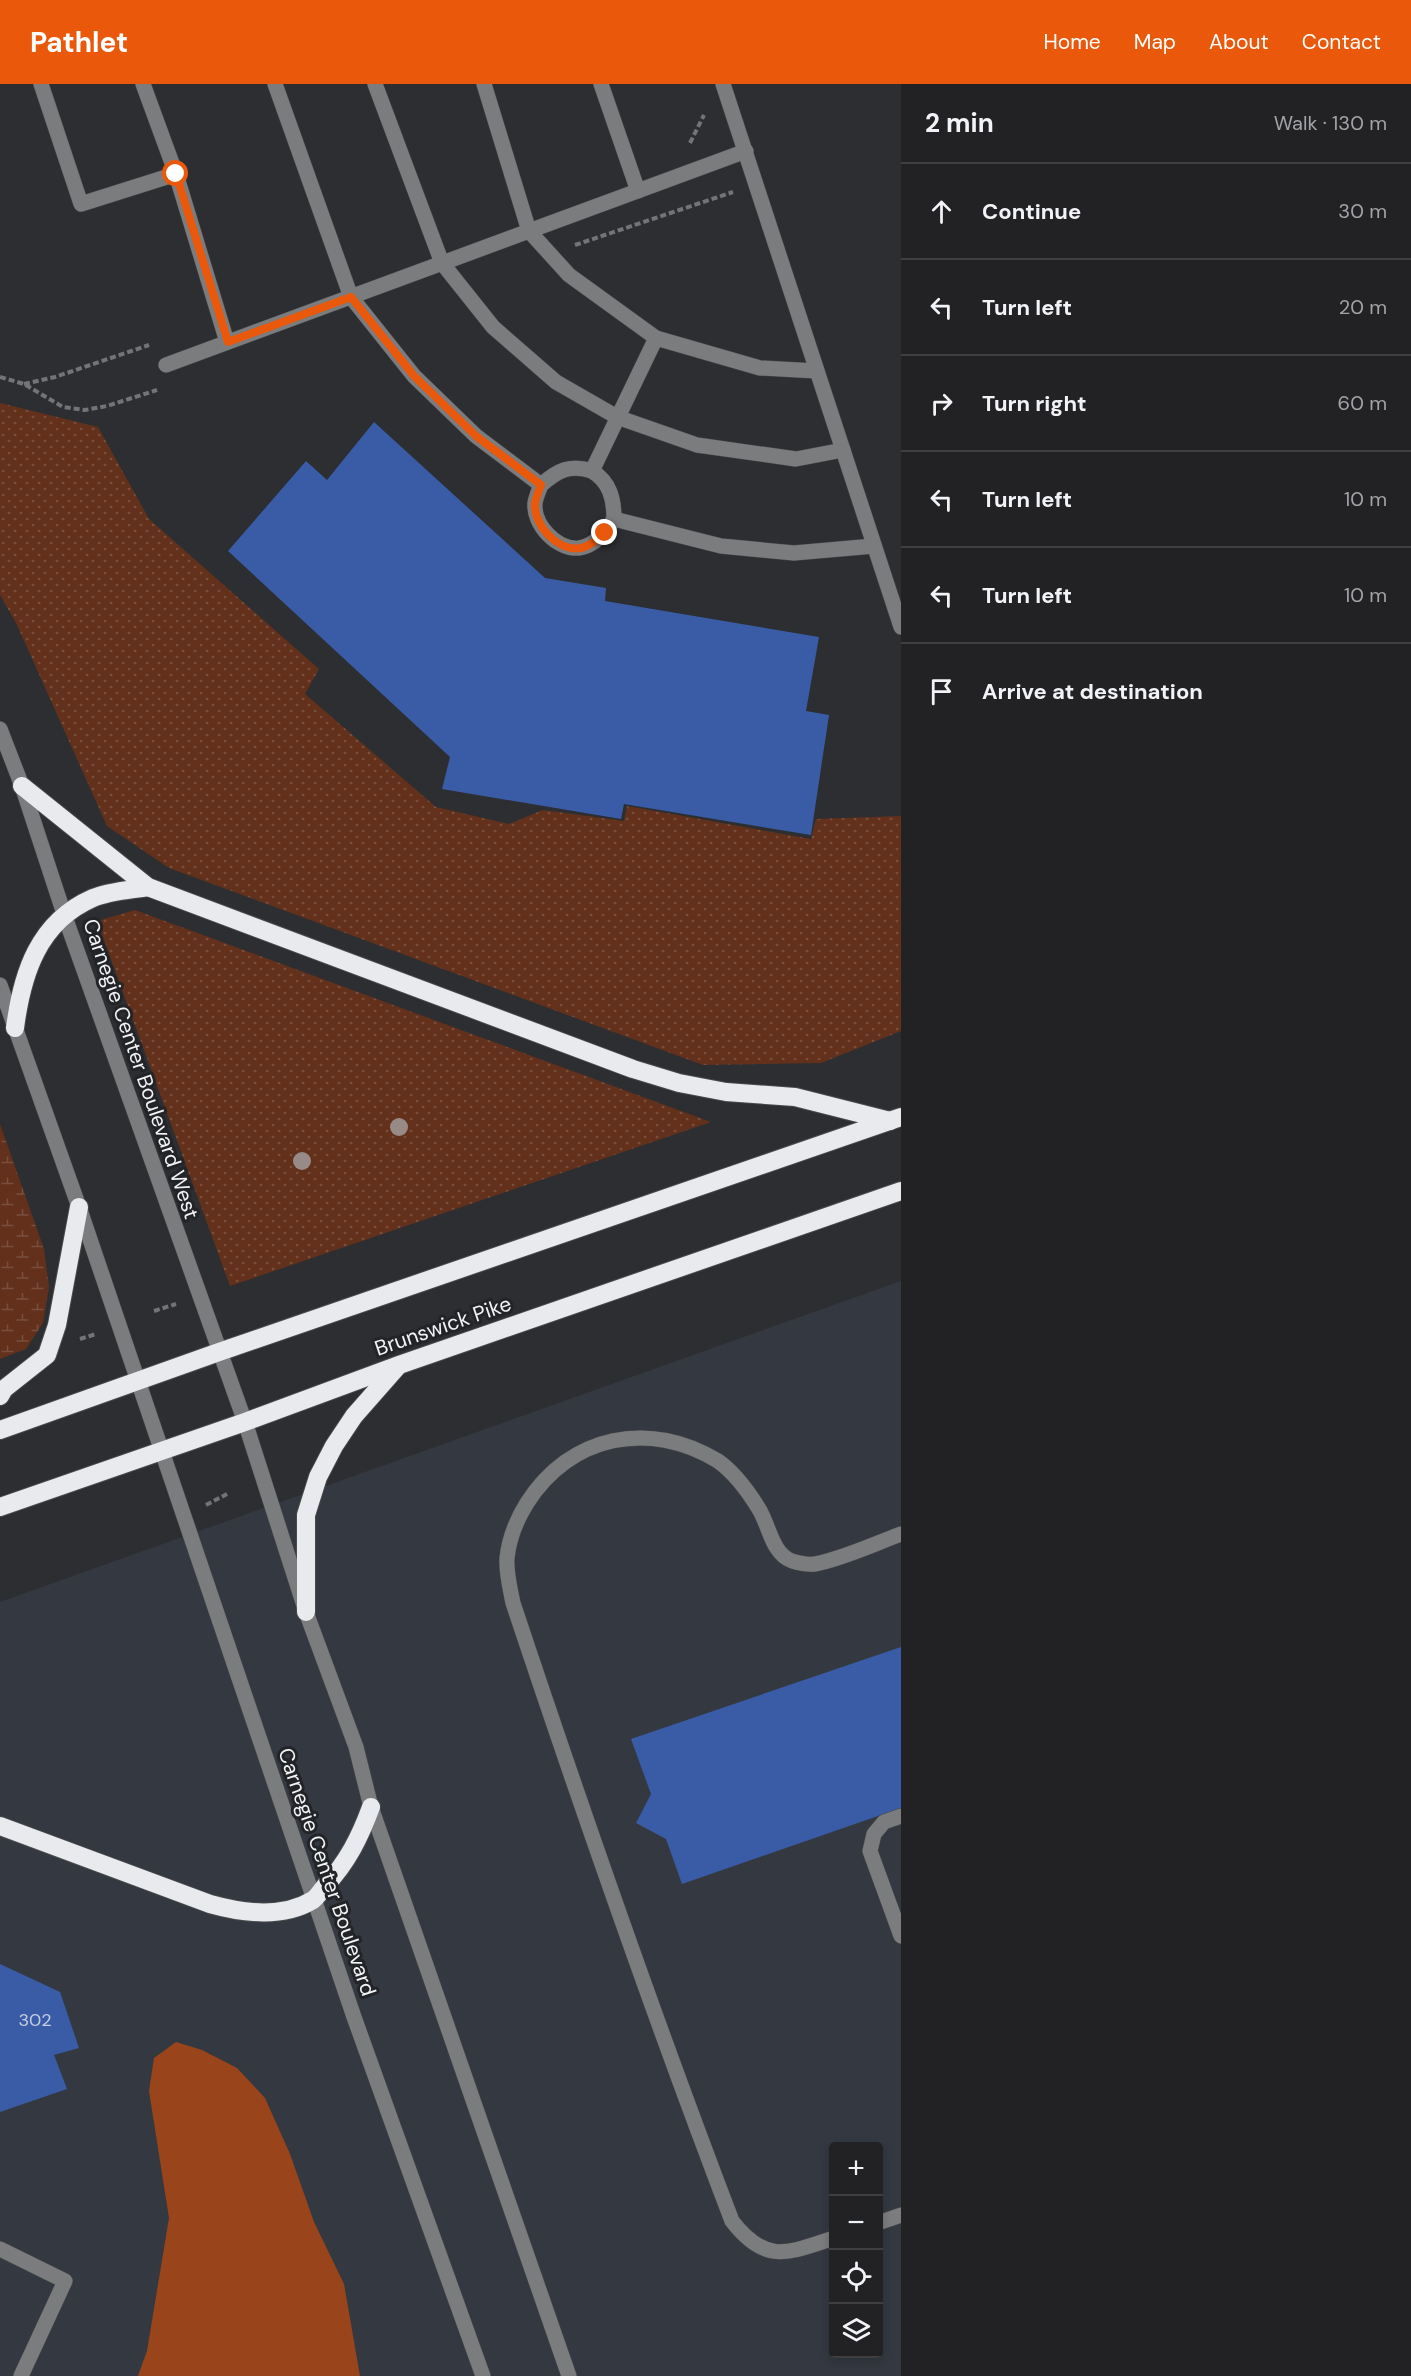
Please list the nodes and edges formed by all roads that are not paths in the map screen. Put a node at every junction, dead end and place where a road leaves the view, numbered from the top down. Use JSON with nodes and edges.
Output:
{"nodes":[{"id":1,"x":41,"y":84,"type":"edge"},
{"id":2,"x":143,"y":84,"type":"edge"},
{"id":3,"x":275,"y":84,"type":"edge"},
{"id":4,"x":375,"y":84,"type":"edge"},
{"id":5,"x":484,"y":84,"type":"edge"},
{"id":6,"x":601,"y":84,"type":"edge"},
{"id":7,"x":723,"y":84,"type":"edge"},
{"id":8,"x":746,"y":151,"type":"junction"},
{"id":9,"x":176,"y":174,"type":"junction"},
{"id":10,"x":638,"y":191,"type":"junction"},
{"id":11,"x":528,"y":231,"type":"junction"},
{"id":12,"x":442,"y":263,"type":"junction"},
{"id":13,"x":351,"y":297,"type":"junction"},
{"id":14,"x":656,"y":338,"type":"junction"},
{"id":15,"x":228,"y":342,"type":"junction"},
{"id":16,"x":166,"y":365,"type":"dead end"},
{"id":17,"x":817,"y":371,"type":"junction"},
{"id":18,"x":617,"y":417,"type":"junction"},
{"id":19,"x":843,"y":450,"type":"junction"},
{"id":20,"x":592,"y":471,"type":"junction"},
{"id":21,"x":541,"y":485,"type":"junction"},
{"id":22,"x":614,"y":519,"type":"junction"},
{"id":23,"x":874,"y":546,"type":"junction"},
{"id":24,"x":901,"y":627,"type":"edge"},
{"id":25,"x":0,"y":729,"type":"edge"},
{"id":26,"x":22,"y":786,"type":"junction"},
{"id":27,"x":148,"y":887,"type":"junction"},
{"id":28,"x":65,"y":916,"type":"junction"},
{"id":29,"x":0,"y":985,"type":"edge"},
{"id":30,"x":15,"y":1028,"type":"junction"},
{"id":31,"x":896,"y":1119,"type":"edge"},
{"id":32,"x":901,"y":1191,"type":"edge"},
{"id":33,"x":79,"y":1207,"type":"junction"},
{"id":34,"x":219,"y":1352,"type":"junction"},
{"id":35,"x":399,"y":1365,"type":"junction"},
{"id":36,"x":138,"y":1380,"type":"junction"},
{"id":37,"x":0,"y":1396,"type":"edge"},
{"id":38,"x":245,"y":1422,"type":"junction"},
{"id":39,"x":0,"y":1430,"type":"edge"},
{"id":40,"x":162,"y":1450,"type":"junction"},
{"id":41,"x":0,"y":1507,"type":"edge"},
{"id":42,"x":901,"y":1534,"type":"edge"},
{"id":43,"x":306,"y":1612,"type":"junction"},
{"id":44,"x":370,"y":1807,"type":"junction"},
{"id":45,"x":901,"y":1816,"type":"edge"},
{"id":46,"x":0,"y":1826,"type":"edge"},
{"id":47,"x":314,"y":1899,"type":"junction"},
{"id":48,"x":901,"y":1936,"type":"edge"},
{"id":49,"x":901,"y":2215,"type":"edge"},
{"id":50,"x":883,"y":2222,"type":"edge"},
{"id":51,"x":829,"y":2240,"type":"edge"},
{"id":52,"x":0,"y":2249,"type":"edge"},
{"id":53,"x":21,"y":2376,"type":"edge"},
{"id":54,"x":483,"y":2376,"type":"edge"},
{"id":55,"x":569,"y":2376,"type":"edge"}],
"edges":[{"from":1,"to":9,"type":"street"},
{"from":2,"to":9,"type":"street"},
{"from":3,"to":13,"type":"street"},
{"from":4,"to":12,"type":"street"},
{"from":5,"to":11,"type":"street"},
{"from":6,"to":10,"type":"street"},
{"from":7,"to":8,"type":"street"},
{"from":8,"to":10,"type":"street"},
{"from":8,"to":17,"type":"street"},
{"from":9,"to":15,"type":"street"},
{"from":10,"to":11,"type":"street"},
{"from":11,"to":12,"type":"street"},
{"from":11,"to":14,"type":"street"},
{"from":12,"to":13,"type":"street"},
{"from":12,"to":18,"type":"street"},
{"from":13,"to":15,"type":"street"},
{"from":13,"to":21,"type":"street"},
{"from":14,"to":17,"type":"street"},
{"from":14,"to":18,"type":"street"},
{"from":15,"to":16,"type":"street"},
{"from":17,"to":19,"type":"street"},
{"from":18,"to":19,"type":"street"},
{"from":18,"to":20,"type":"street"},
{"from":19,"to":23,"type":"street"},
{"from":20,"to":21,"type":"street"},
{"from":20,"to":22,"type":"street"},
{"from":21,"to":22,"type":"street"},
{"from":22,"to":23,"type":"street"},
{"from":23,"to":24,"type":"street"},
{"from":25,"to":26,"type":"street","name":"Carnegie Center Boulevard West"},
{"from":26,"to":27,"type":"highway"},
{"from":26,"to":28,"type":"street","name":"Carnegie Center Boulevard West"},
{"from":27,"to":28,"type":"highway"},
{"from":27,"to":31,"type":"highway"},
{"from":28,"to":30,"type":"highway"},
{"from":28,"to":34,"type":"street","name":"Carnegie Center Boulevard West"},
{"from":29,"to":30,"type":"street"},
{"from":30,"to":33,"type":"street"},
{"from":31,"to":34,"type":"highway"},
{"from":32,"to":35,"type":"highway","name":"Brunswick Pike"},
{"from":33,"to":36,"type":"street"},
{"from":33,"to":37,"type":"highway"},
{"from":34,"to":36,"type":"highway"},
{"from":34,"to":38,"type":"street","name":"Carnegie Center Boulevard West"},
{"from":35,"to":38,"type":"highway","name":"Brunswick Pike"},
{"from":35,"to":43,"type":"highway"},
{"from":36,"to":39,"type":"highway"},
{"from":36,"to":40,"type":"street","name":"Carnegie Center Boulevard"},
{"from":38,"to":40,"type":"highway","name":"Brunswick Pike"},
{"from":38,"to":43,"type":"street"},
{"from":40,"to":41,"type":"highway","name":"Brunswick Pike"},
{"from":40,"to":47,"type":"street","name":"Carnegie Center Boulevard"},
{"from":42,"to":51,"type":"street"},
{"from":43,"to":44,"type":"street"},
{"from":44,"to":47,"type":"highway"},
{"from":44,"to":55,"type":"street"},
{"from":45,"to":48,"type":"street"},
{"from":46,"to":47,"type":"highway"},
{"from":47,"to":54,"type":"street","name":"Carnegie Center Boulevard"},
{"from":49,"to":50,"type":"street"},
{"from":52,"to":53,"type":"street"}]}
